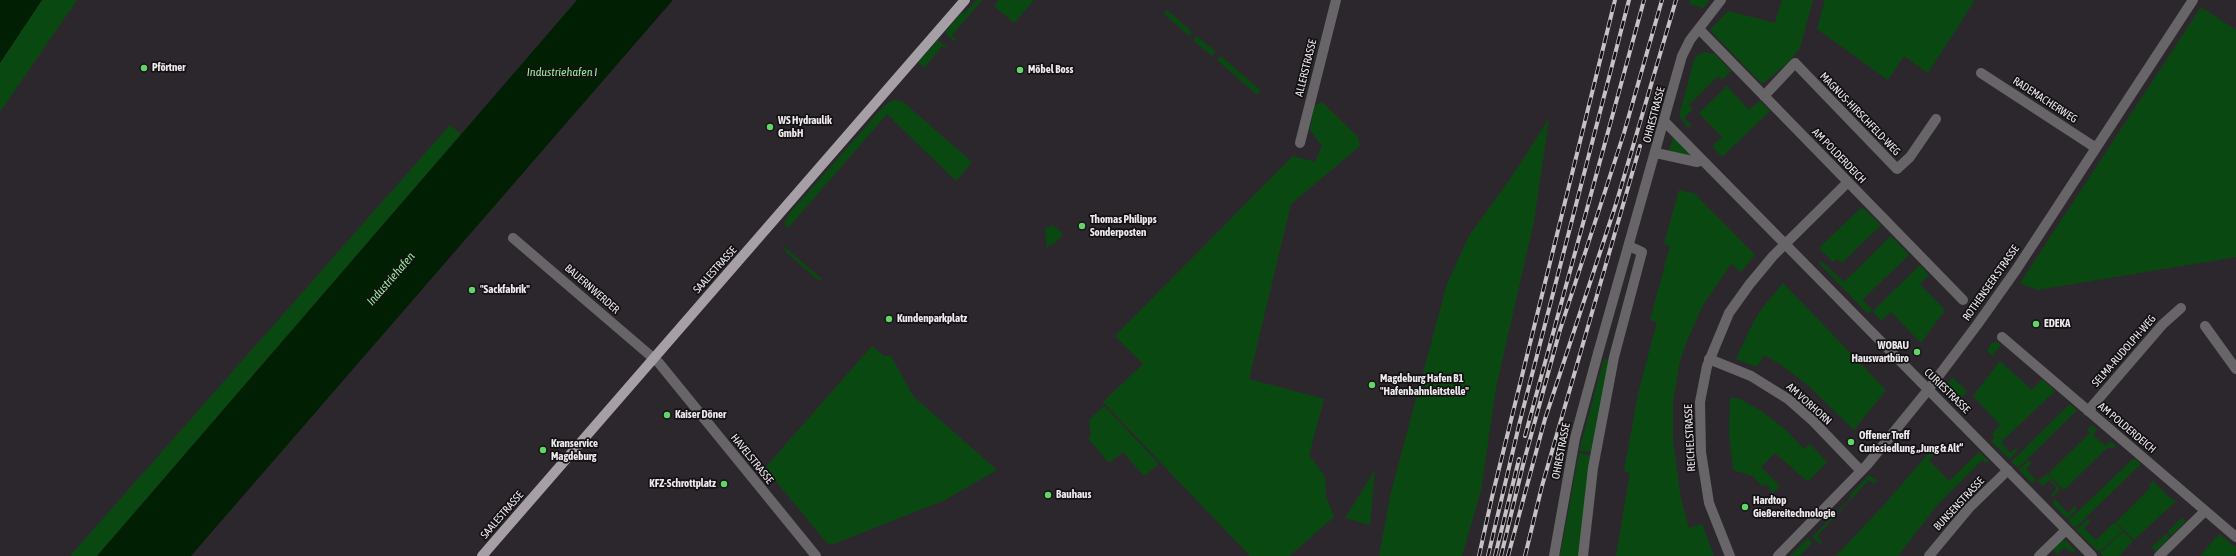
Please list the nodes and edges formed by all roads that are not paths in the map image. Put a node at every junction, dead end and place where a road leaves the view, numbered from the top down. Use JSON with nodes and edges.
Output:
{"nodes":[{"id":1,"x":965,"y":0,"type":"edge"},
{"id":2,"x":1336,"y":0,"type":"edge"},
{"id":3,"x":1721,"y":0,"type":"edge"},
{"id":4,"x":2194,"y":0,"type":"edge"},
{"id":5,"x":1699,"y":29,"type":"junction"},
{"id":6,"x":1981,"y":73,"type":"dead end"},
{"id":7,"x":1764,"y":96,"type":"junction"},
{"id":8,"x":1936,"y":118,"type":"dead end"},
{"id":9,"x":1665,"y":122,"type":"junction"},
{"id":10,"x":1300,"y":143,"type":"dead end"},
{"id":11,"x":2096,"y":148,"type":"junction"},
{"id":12,"x":1656,"y":152,"type":"junction"},
{"id":13,"x":1702,"y":160,"type":"junction"},
{"id":14,"x":1848,"y":182,"type":"junction"},
{"id":15,"x":514,"y":238,"type":"dead end"},
{"id":16,"x":1785,"y":244,"type":"junction"},
{"id":17,"x":1629,"y":246,"type":"junction"},
{"id":18,"x":1963,"y":300,"type":"dead end"},
{"id":19,"x":2181,"y":308,"type":"dead end"},
{"id":20,"x":2205,"y":326,"type":"dead end"},
{"id":21,"x":2002,"y":337,"type":"dead end"},
{"id":22,"x":1598,"y":352,"type":"junction"},
{"id":23,"x":1614,"y":357,"type":"junction"},
{"id":24,"x":654,"y":358,"type":"junction"},
{"id":25,"x":1709,"y":359,"type":"junction"},
{"id":26,"x":2236,"y":368,"type":"edge"},
{"id":27,"x":1928,"y":390,"type":"junction"},
{"id":28,"x":2088,"y":411,"type":"junction"},
{"id":29,"x":2008,"y":470,"type":"junction"},
{"id":30,"x":1861,"y":471,"type":"junction"},
{"id":31,"x":2206,"y":511,"type":"junction"},
{"id":32,"x":2066,"y":530,"type":"junction"},
{"id":33,"x":2236,"y":537,"type":"edge"},
{"id":34,"x":482,"y":556,"type":"edge"},
{"id":35,"x":816,"y":556,"type":"edge"},
{"id":36,"x":1554,"y":556,"type":"edge"},
{"id":37,"x":1583,"y":556,"type":"edge"},
{"id":38,"x":1730,"y":556,"type":"edge"},
{"id":39,"x":1778,"y":556,"type":"edge"},
{"id":40,"x":1929,"y":556,"type":"edge"},
{"id":41,"x":2039,"y":556,"type":"edge"},
{"id":42,"x":2092,"y":556,"type":"edge"},
{"id":43,"x":2159,"y":556,"type":"edge"}],
"edges":[{"from":1,"to":24,"type":"main road","name":"SAALESTRASSE"},
{"from":2,"to":10,"type":"street","name":"ALLERSTRASSE"},
{"from":3,"to":5,"type":"street","name":"OHRESTRASSE"},
{"from":4,"to":11,"type":"street","name":"ROTHENSEER STRASSE"},
{"from":5,"to":7,"type":"street","name":"AM POLDERDEICH"},
{"from":5,"to":9,"type":"street","name":"OHRESTRASSE"},
{"from":6,"to":11,"type":"street","name":"RADEMACHERWEG"},
{"from":7,"to":8,"type":"street","name":"MAGNUS-HIRSCHFELD-WEG"},
{"from":7,"to":14,"type":"street","name":"AM POLDERDEICH"},
{"from":9,"to":12,"type":"street","name":"OHRESTRASSE"},
{"from":9,"to":13,"type":"street","name":"CURIESTRASSE"},
{"from":11,"to":27,"type":"street","name":"ROTHENSEER STRASSE"},
{"from":12,"to":13,"type":"street"},
{"from":12,"to":17,"type":"street","name":"OHRESTRASSE"},
{"from":13,"to":16,"type":"street","name":"CURIESTRASSE"},
{"from":14,"to":16,"type":"street"},
{"from":14,"to":18,"type":"street","name":"AM POLDERDEICH"},
{"from":15,"to":24,"type":"street","name":"BAUERNWERDER"},
{"from":16,"to":25,"type":"street","name":"REICHELSTRASSE"},
{"from":16,"to":27,"type":"street","name":"CURIESTRASSE"},
{"from":17,"to":22,"type":"street","name":"OHRESTRASSE"},
{"from":17,"to":23,"type":"street"},
{"from":19,"to":28,"type":"street","name":"SELMA-RUDOLPH-WEG"},
{"from":20,"to":26,"type":"street"},
{"from":21,"to":28,"type":"street","name":"AM POLDERDEICH"},
{"from":22,"to":23,"type":"street"},
{"from":22,"to":36,"type":"street","name":"OHRESTRASSE"},
{"from":23,"to":37,"type":"street"},
{"from":24,"to":34,"type":"main road","name":"SAALESTRASSE"},
{"from":24,"to":35,"type":"street","name":"HAVELSTRASSE"},
{"from":25,"to":30,"type":"street","name":"AM VORHORN"},
{"from":25,"to":38,"type":"street","name":"REICHELSTRASSE"},
{"from":27,"to":29,"type":"street","name":"CURIESTRASSE"},
{"from":27,"to":30,"type":"street","name":"ROTHENSEER STRASSE"},
{"from":28,"to":31,"type":"street","name":"AM POLDERDEICH"},
{"from":29,"to":32,"type":"street","name":"CURIESTRASSE"},
{"from":29,"to":40,"type":"street","name":"BUNSENSTRASSE"},
{"from":30,"to":39,"type":"street","name":"ROTHENSEER STRASSE"},
{"from":31,"to":33,"type":"street","name":"AM POLDERDEICH"},
{"from":31,"to":43,"type":"street"},
{"from":32,"to":41,"type":"street"},
{"from":32,"to":42,"type":"street","name":"CURIESTRASSE"}]}
